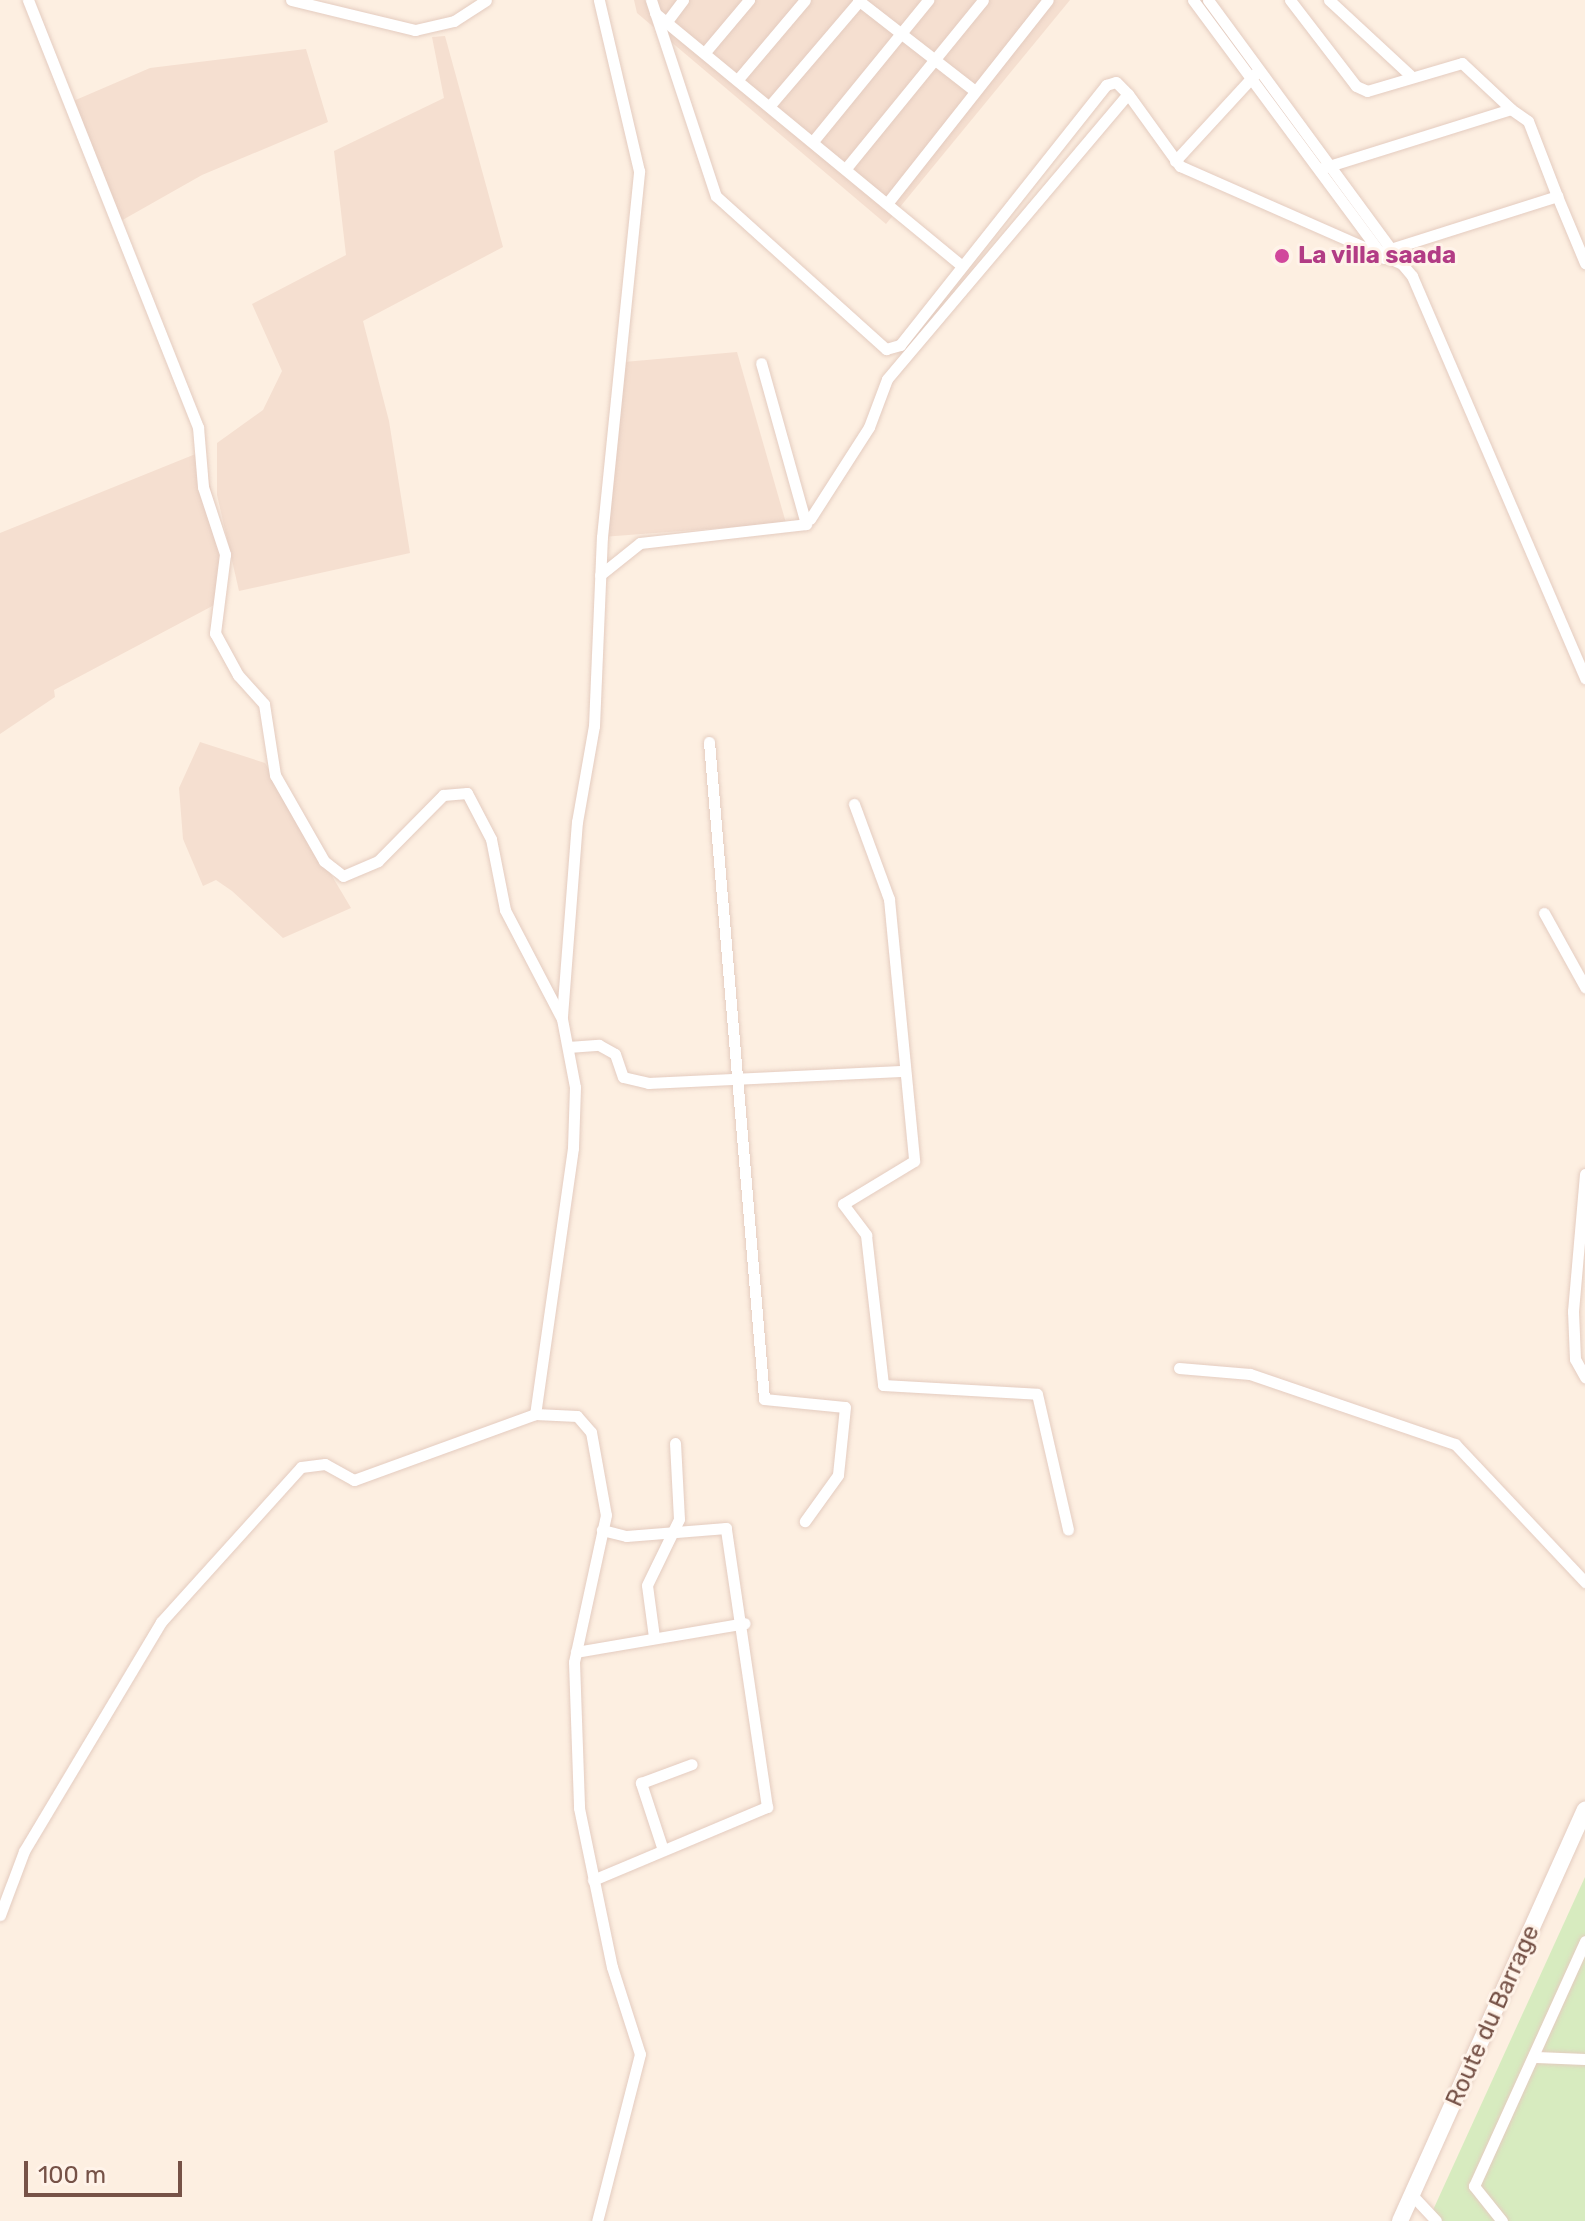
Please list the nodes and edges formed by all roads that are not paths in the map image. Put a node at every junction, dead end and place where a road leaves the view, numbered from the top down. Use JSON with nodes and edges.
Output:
{"nodes":[{"id":1,"x":28,"y":0,"type":"edge"},
{"id":2,"x":291,"y":0,"type":"edge"},
{"id":3,"x":486,"y":0,"type":"edge"},
{"id":4,"x":599,"y":0,"type":"edge"},
{"id":5,"x":651,"y":0,"type":"edge"},
{"id":6,"x":683,"y":0,"type":"edge"},
{"id":7,"x":749,"y":0,"type":"edge"},
{"id":8,"x":805,"y":0,"type":"edge"},
{"id":9,"x":859,"y":0,"type":"edge"},
{"id":10,"x":928,"y":0,"type":"edge"},
{"id":11,"x":983,"y":0,"type":"edge"},
{"id":12,"x":1048,"y":0,"type":"edge"},
{"id":13,"x":1193,"y":0,"type":"edge"},
{"id":14,"x":1208,"y":0,"type":"edge"},
{"id":15,"x":1290,"y":0,"type":"edge"},
{"id":16,"x":1329,"y":0,"type":"edge"},
{"id":17,"x":655,"y":13,"type":"junction"},
{"id":18,"x":668,"y":20,"type":"junction"},
{"id":19,"x":902,"y":33,"type":"junction"},
{"id":20,"x":706,"y":51,"type":"junction"},
{"id":21,"x":935,"y":59,"type":"junction"},
{"id":22,"x":1258,"y":71,"type":"junction"},
{"id":23,"x":1410,"y":75,"type":"junction"},
{"id":24,"x":739,"y":78,"type":"junction"},
{"id":25,"x":975,"y":91,"type":"junction"},
{"id":26,"x":1128,"y":94,"type":"junction"},
{"id":27,"x":772,"y":103,"type":"junction"},
{"id":28,"x":1511,"y":109,"type":"junction"},
{"id":29,"x":814,"y":140,"type":"junction"},
{"id":30,"x":1175,"y":161,"type":"junction"},
{"id":31,"x":1333,"y":165,"type":"junction"},
{"id":32,"x":847,"y":167,"type":"junction"},
{"id":33,"x":1320,"y":169,"type":"junction"},
{"id":34,"x":1557,"y":196,"type":"junction"},
{"id":35,"x":889,"y":201,"type":"junction"},
{"id":36,"x":1386,"y":253,"type":"junction"},
{"id":37,"x":1585,"y":263,"type":"edge"},
{"id":38,"x":959,"y":264,"type":"junction"},
{"id":39,"x":761,"y":363,"type":"dead end"},
{"id":40,"x":810,"y":519,"type":"junction"},
{"id":41,"x":600,"y":576,"type":"junction"},
{"id":42,"x":1585,"y":678,"type":"edge"},
{"id":43,"x":709,"y":742,"type":"dead end"},
{"id":44,"x":854,"y":804,"type":"dead end"},
{"id":45,"x":1544,"y":913,"type":"dead end"},
{"id":46,"x":1585,"y":987,"type":"edge"},
{"id":47,"x":562,"y":1019,"type":"junction"},
{"id":48,"x":568,"y":1047,"type":"junction"},
{"id":49,"x":901,"y":1071,"type":"junction"},
{"id":50,"x":737,"y":1078,"type":"junction"},
{"id":51,"x":1585,"y":1174,"type":"edge"},
{"id":52,"x":1179,"y":1368,"type":"dead end"},
{"id":53,"x":1585,"y":1377,"type":"edge"},
{"id":54,"x":535,"y":1414,"type":"junction"},
{"id":55,"x":675,"y":1443,"type":"dead end"},
{"id":56,"x":805,"y":1521,"type":"dead end"},
{"id":57,"x":1068,"y":1529,"type":"dead end"},
{"id":58,"x":602,"y":1530,"type":"junction"},
{"id":59,"x":676,"y":1531,"type":"junction"},
{"id":60,"x":1585,"y":1582,"type":"edge"},
{"id":61,"x":745,"y":1623,"type":"junction"},
{"id":62,"x":654,"y":1637,"type":"junction"},
{"id":63,"x":576,"y":1652,"type":"junction"},
{"id":64,"x":692,"y":1764,"type":"dead end"},
{"id":65,"x":1585,"y":1810,"type":"edge"},
{"id":66,"x":663,"y":1850,"type":"junction"},
{"id":67,"x":593,"y":1880,"type":"junction"},
{"id":68,"x":0,"y":1915,"type":"edge"},
{"id":69,"x":1585,"y":1941,"type":"edge"},
{"id":70,"x":1536,"y":2057,"type":"junction"},
{"id":71,"x":1585,"y":2059,"type":"edge"},
{"id":72,"x":1412,"y":2195,"type":"junction"},
{"id":73,"x":597,"y":2221,"type":"edge"},
{"id":74,"x":1400,"y":2221,"type":"edge"},
{"id":75,"x":1436,"y":2221,"type":"edge"},
{"id":76,"x":1502,"y":2221,"type":"edge"}],
"edges":[{"from":1,"to":47,"type":"street"},
{"from":2,"to":3,"type":"street"},
{"from":4,"to":41,"type":"street"},
{"from":5,"to":17,"type":"street"},
{"from":6,"to":18,"type":"street"},
{"from":7,"to":20,"type":"street"},
{"from":8,"to":24,"type":"street"},
{"from":9,"to":19,"type":"street"},
{"from":9,"to":27,"type":"street"},
{"from":10,"to":19,"type":"street"},
{"from":11,"to":21,"type":"street"},
{"from":12,"to":25,"type":"street"},
{"from":13,"to":22,"type":"street"},
{"from":14,"to":22,"type":"street"},
{"from":15,"to":23,"type":"street"},
{"from":16,"to":23,"type":"street"},
{"from":17,"to":18,"type":"street"},
{"from":17,"to":38,"type":"street"},
{"from":18,"to":20,"type":"street"},
{"from":19,"to":21,"type":"street"},
{"from":19,"to":29,"type":"street"},
{"from":20,"to":24,"type":"street"},
{"from":21,"to":25,"type":"street"},
{"from":21,"to":32,"type":"street"},
{"from":22,"to":30,"type":"street"},
{"from":22,"to":31,"type":"street"},
{"from":22,"to":33,"type":"street"},
{"from":23,"to":28,"type":"street"},
{"from":24,"to":27,"type":"street"},
{"from":25,"to":35,"type":"street"},
{"from":26,"to":30,"type":"street"},
{"from":26,"to":38,"type":"street"},
{"from":26,"to":40,"type":"street"},
{"from":27,"to":29,"type":"street"},
{"from":28,"to":31,"type":"street"},
{"from":28,"to":34,"type":"street"},
{"from":29,"to":32,"type":"street"},
{"from":30,"to":36,"type":"street"},
{"from":31,"to":33,"type":"street"},
{"from":31,"to":36,"type":"street"},
{"from":32,"to":35,"type":"street"},
{"from":33,"to":36,"type":"street"},
{"from":34,"to":36,"type":"street"},
{"from":34,"to":37,"type":"street"},
{"from":35,"to":38,"type":"street"},
{"from":36,"to":42,"type":"street"},
{"from":39,"to":40,"type":"street"},
{"from":40,"to":41,"type":"street"},
{"from":41,"to":47,"type":"street"},
{"from":43,"to":50,"type":"street"},
{"from":44,"to":49,"type":"street"},
{"from":45,"to":46,"type":"street"},
{"from":47,"to":48,"type":"street"},
{"from":48,"to":50,"type":"street"},
{"from":48,"to":54,"type":"street"},
{"from":49,"to":50,"type":"street"},
{"from":49,"to":57,"type":"street"},
{"from":50,"to":56,"type":"street"},
{"from":51,"to":53,"type":"street"},
{"from":52,"to":60,"type":"street"},
{"from":54,"to":58,"type":"street"},
{"from":54,"to":68,"type":"street"},
{"from":55,"to":59,"type":"street"},
{"from":58,"to":59,"type":"street"},
{"from":58,"to":63,"type":"street"},
{"from":59,"to":61,"type":"street"},
{"from":59,"to":62,"type":"street"},
{"from":61,"to":62,"type":"street"},
{"from":61,"to":66,"type":"street"},
{"from":62,"to":63,"type":"street"},
{"from":63,"to":67,"type":"street"},
{"from":64,"to":66,"type":"street"},
{"from":65,"to":72,"type":"main road","name":"Route du Barrage"},
{"from":66,"to":67,"type":"street"},
{"from":67,"to":73,"type":"street"},
{"from":69,"to":70,"type":"street"},
{"from":70,"to":71,"type":"street"},
{"from":70,"to":76,"type":"street"},
{"from":72,"to":74,"type":"main road","name":"Route du Barrage"},
{"from":72,"to":75,"type":"street"}]}
